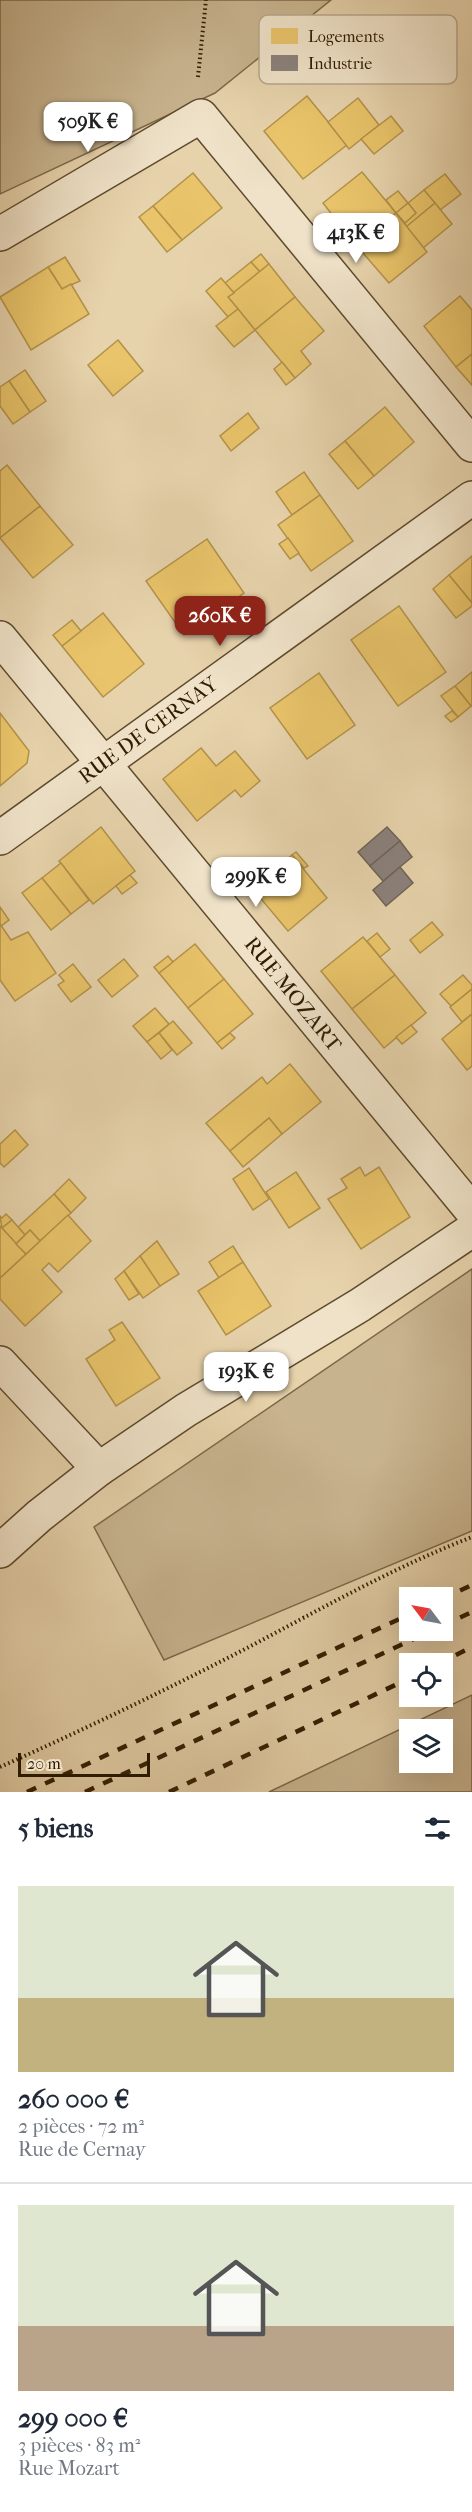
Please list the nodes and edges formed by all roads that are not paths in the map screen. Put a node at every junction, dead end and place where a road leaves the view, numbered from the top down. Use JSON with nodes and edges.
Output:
{"nodes":[{"id":1,"x":0,"y":234,"type":"edge"},
{"id":2,"x":472,"y":445,"type":"edge"},
{"id":3,"x":472,"y":498,"type":"edge"},
{"id":4,"x":0,"y":638,"type":"edge"},
{"id":5,"x":103,"y":762,"type":"junction"},
{"id":6,"x":0,"y":838,"type":"edge"},
{"id":7,"x":472,"y":1211,"type":"edge"},
{"id":8,"x":472,"y":1230,"type":"edge"},
{"id":9,"x":0,"y":1363,"type":"edge"},
{"id":10,"x":99,"y":1469,"type":"junction"},
{"id":11,"x":0,"y":1551,"type":"edge"}],
"edges":[{"from":1,"to":2,"type":"street"},
{"from":3,"to":5,"type":"street","name":"RUE DE CERNAY"},
{"from":4,"to":5,"type":"street","name":"RUE MOZART"},
{"from":5,"to":6,"type":"street","name":"RUE DE CERNAY"},
{"from":5,"to":7,"type":"street","name":"RUE MOZART"},
{"from":8,"to":10,"type":"street"},
{"from":9,"to":10,"type":"street"},
{"from":10,"to":11,"type":"street"}]}
